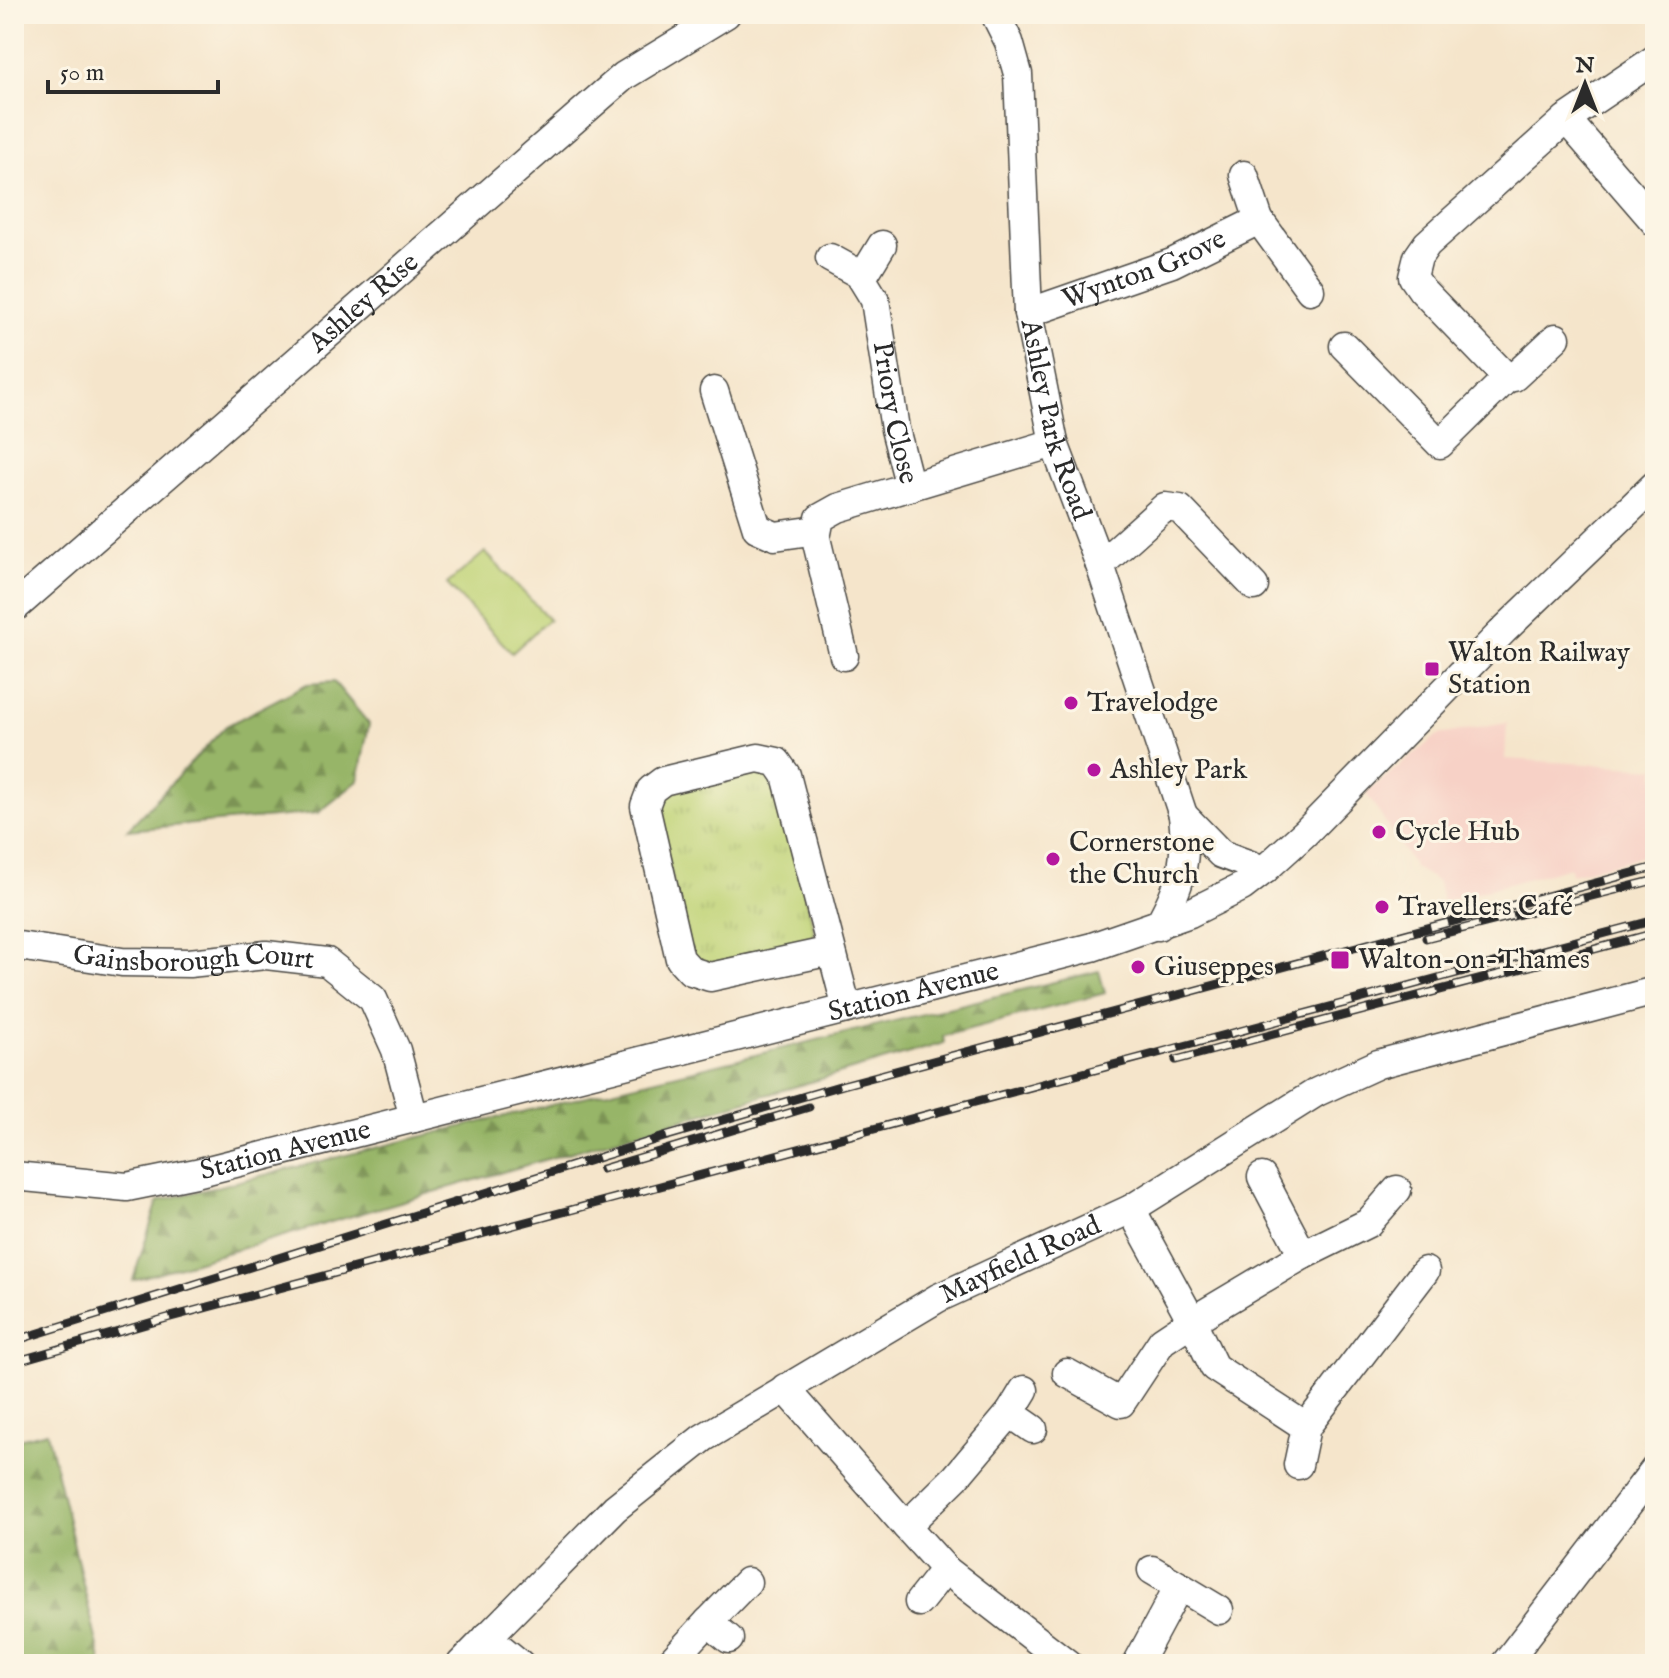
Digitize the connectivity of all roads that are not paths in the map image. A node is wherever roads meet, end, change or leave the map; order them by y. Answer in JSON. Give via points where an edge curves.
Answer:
{"nodes":[{"id":1,"x":726,"y":14,"type":"edge"},
{"id":2,"x":995,"y":14,"type":"edge"},
{"id":3,"x":1655,"y":59,"type":"edge"},
{"id":4,"x":1566,"y":119,"type":"junction"},
{"id":5,"x":1244,"y":175,"type":"dead end"},
{"id":6,"x":1259,"y":220,"type":"junction"},
{"id":7,"x":1655,"y":222,"type":"edge"},
{"id":8,"x":882,"y":245,"type":"dead end"},
{"id":9,"x":830,"y":258,"type":"dead end"},
{"id":10,"x":862,"y":278,"type":"junction"},
{"id":11,"x":1310,"y":290,"type":"dead end"},
{"id":12,"x":1028,"y":313,"type":"junction"},
{"id":13,"x":1556,"y":338,"type":"dead end"},
{"id":14,"x":1344,"y":346,"type":"dead end"},
{"id":15,"x":1507,"y":378,"type":"junction"},
{"id":16,"x":714,"y":391,"type":"dead end"},
{"id":17,"x":1054,"y":443,"type":"junction"},
{"id":18,"x":1655,"y":485,"type":"edge"},
{"id":19,"x":910,"y":487,"type":"junction"},
{"id":20,"x":817,"y":530,"type":"junction"},
{"id":21,"x":1100,"y":565,"type":"junction"},
{"id":22,"x":1254,"y":586,"type":"dead end"},
{"id":23,"x":14,"y":608,"type":"edge"},
{"id":24,"x":844,"y":656,"type":"dead end"},
{"id":25,"x":1183,"y":815,"type":"junction"},
{"id":26,"x":1264,"y":870,"type":"junction"},
{"id":27,"x":1158,"y":926,"type":"junction"},
{"id":28,"x":19,"y":946,"type":"dead end"},
{"id":29,"x":831,"y":951,"type":"junction"},
{"id":30,"x":1655,"y":991,"type":"edge"},
{"id":31,"x":847,"y":1009,"type":"junction"},
{"id":32,"x":414,"y":1118,"type":"junction"},
{"id":33,"x":14,"y":1176,"type":"edge"},
{"id":34,"x":1262,"y":1177,"type":"dead end"},
{"id":35,"x":1397,"y":1190,"type":"dead end"},
{"id":36,"x":1131,"y":1209,"type":"junction"},
{"id":37,"x":1303,"y":1255,"type":"junction"},
{"id":38,"x":1425,"y":1271,"type":"dead end"},
{"id":39,"x":1192,"y":1321,"type":"junction"},
{"id":40,"x":1067,"y":1373,"type":"dead end"},
{"id":41,"x":785,"y":1388,"type":"junction"},
{"id":42,"x":1306,"y":1427,"type":"junction"},
{"id":43,"x":1033,"y":1429,"type":"dead end"},
{"id":44,"x":1298,"y":1465,"type":"dead end"},
{"id":45,"x":1655,"y":1469,"type":"edge"},
{"id":46,"x":906,"y":1526,"type":"junction"},
{"id":47,"x":945,"y":1569,"type":"junction"},
{"id":48,"x":1152,"y":1570,"type":"dead end"},
{"id":49,"x":747,"y":1582,"type":"dead end"},
{"id":50,"x":1179,"y":1586,"type":"junction"},
{"id":51,"x":919,"y":1602,"type":"dead end"},
{"id":52,"x":1219,"y":1610,"type":"dead end"},
{"id":53,"x":487,"y":1637,"type":"junction"},
{"id":54,"x":461,"y":1664,"type":"edge"},
{"id":55,"x":520,"y":1664,"type":"edge"},
{"id":56,"x":669,"y":1664,"type":"edge"},
{"id":57,"x":1068,"y":1664,"type":"edge"},
{"id":58,"x":1137,"y":1664,"type":"edge"},
{"id":59,"x":1505,"y":1664,"type":"edge"}],
"edges":[{"from":1,"to":23,"type":"street","name":"Ashley Rise","via":[[624,76]]},
{"from":2,"to":12,"type":"street","name":"Ashley Park Road","via":[[1018,74]]},
{"from":3,"to":4,"type":"street"},
{"from":4,"to":7,"type":"street"},
{"from":4,"to":15,"type":"street","via":[[1427,244],[1413,277]]},
{"from":5,"to":6,"type":"street","name":"Wynton Grove"},
{"from":6,"to":11,"type":"street","name":"Wynton Grove"},
{"from":6,"to":12,"type":"street","name":"Wynton Grove","via":[[1172,263]]},
{"from":8,"to":10,"type":"street"},
{"from":9,"to":10,"type":"street"},
{"from":10,"to":19,"type":"street","name":"Priory Close","via":[[875,300],[895,429]]},
{"from":12,"to":17,"type":"street","name":"Ashley Park Road"},
{"from":13,"to":15,"type":"street"},
{"from":14,"to":15,"type":"street","via":[[1440,444]]},
{"from":16,"to":20,"type":"street","via":[[757,528],[775,536]]},
{"from":17,"to":19,"type":"street","name":"Priory Close"},
{"from":17,"to":21,"type":"street","name":"Ashley Park Road"},
{"from":18,"to":26,"type":"street","name":"Station Avenue"},
{"from":19,"to":20,"type":"street","via":[[838,508],[820,518]]},
{"from":20,"to":24,"type":"street"},
{"from":21,"to":22,"type":"street","via":[[1165,507],[1180,509]]},
{"from":21,"to":25,"type":"street","name":"Ashley Park Road"},
{"from":25,"to":26,"type":"street","name":"Ashley Park Road","via":[[1221,854]]},
{"from":25,"to":27,"type":"street","name":"Ashley Park Road","via":[[1186,846],[1179,889]]},
{"from":26,"to":27,"type":"street","name":"Station Avenue","via":[[1242,887]]},
{"from":27,"to":31,"type":"street","name":"Station Avenue"},
{"from":28,"to":32,"type":"street","name":"Gainsborough Court","via":[[122,962],[189,963],[266,955],[327,962],[373,999],[396,1050]]},
{"from":29,"to":29,"type":"street","via":[[710,977],[691,971],[680,959],[645,806],[651,790],[663,781],[758,758],[777,762],[786,775]]},
{"from":29,"to":31,"type":"street"},
{"from":30,"to":36,"type":"street","name":"Mayfield Road","via":[[1378,1064],[1317,1092]]},
{"from":31,"to":32,"type":"street","name":"Station Avenue"},
{"from":32,"to":33,"type":"street","name":"Station Avenue","via":[[127,1187]]},
{"from":34,"to":37,"type":"street"},
{"from":35,"to":37,"type":"street","via":[[1368,1223]]},
{"from":36,"to":39,"type":"street"},
{"from":36,"to":41,"type":"street","name":"Mayfield Road","via":[[938,1298]]},
{"from":37,"to":39,"type":"street"},
{"from":38,"to":42,"type":"street"},
{"from":39,"to":40,"type":"street","via":[[1162,1341],[1121,1403]]},
{"from":39,"to":42,"type":"street","via":[[1214,1367]]},
{"from":41,"to":46,"type":"street"},
{"from":41,"to":53,"type":"street","name":"Mayfield Road","via":[[703,1438],[615,1508]]},
{"from":42,"to":44,"type":"street"},
{"from":43,"to":46,"type":"street","via":[[1017,1401],[956,1477]]},
{"from":45,"to":59,"type":"street"},
{"from":46,"to":47,"type":"street"},
{"from":47,"to":51,"type":"street"},
{"from":47,"to":57,"type":"street"},
{"from":48,"to":50,"type":"street"},
{"from":49,"to":56,"type":"street","via":[[719,1630]]},
{"from":50,"to":52,"type":"street"},
{"from":50,"to":58,"type":"street"},
{"from":53,"to":54,"type":"street","name":"Mayfield Road"},
{"from":53,"to":55,"type":"street"}]}
